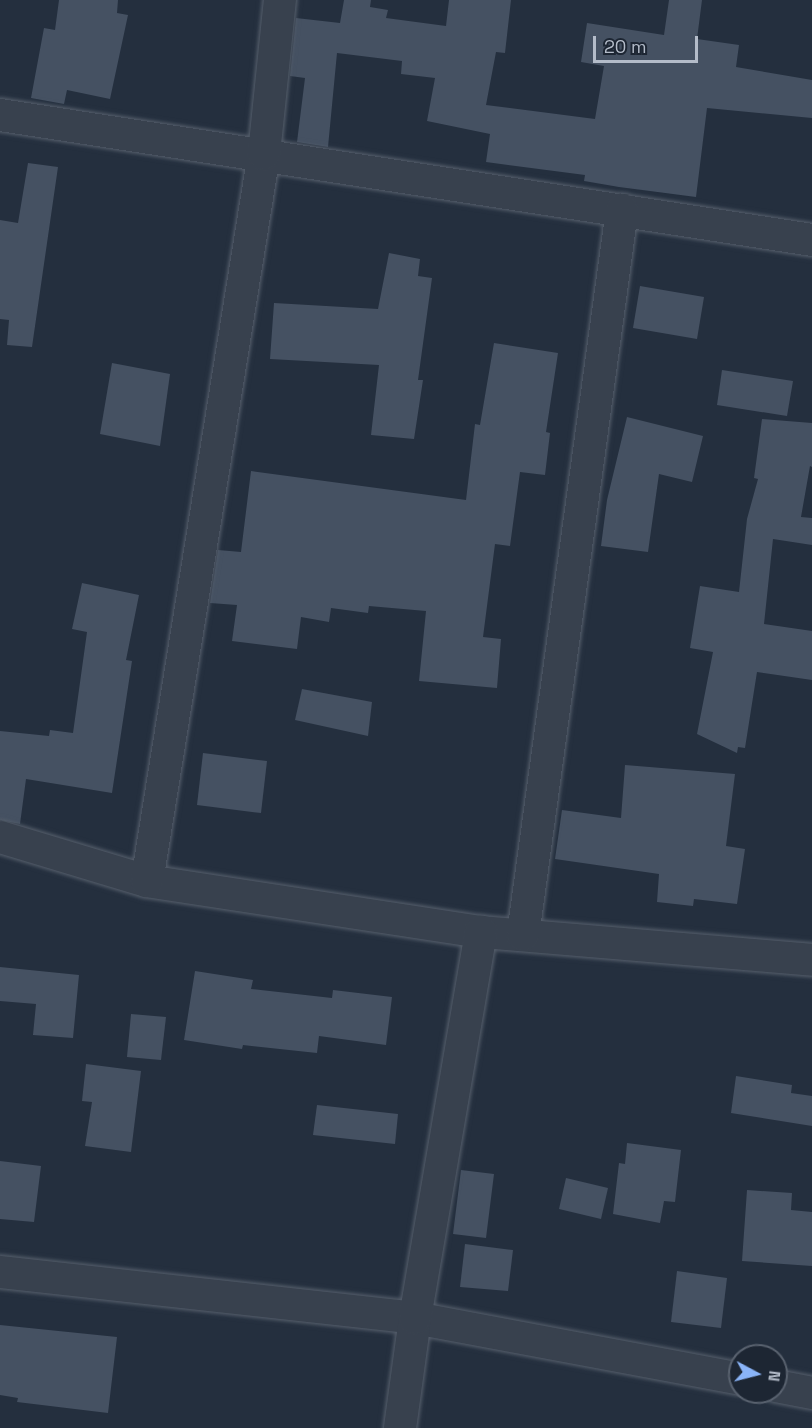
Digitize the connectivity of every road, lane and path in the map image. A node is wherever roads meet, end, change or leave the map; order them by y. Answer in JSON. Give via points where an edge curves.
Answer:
{"nodes":[{"id":1,"x":280,"y":0,"type":"edge"},
{"id":2,"x":0,"y":115,"type":"edge"},
{"id":3,"x":264,"y":154,"type":"junction"},
{"id":4,"x":622,"y":210,"type":"junction"},
{"id":5,"x":812,"y":240,"type":"edge"},
{"id":6,"x":0,"y":837,"type":"edge"},
{"id":7,"x":147,"y":881,"type":"junction"},
{"id":8,"x":481,"y":932,"type":"junction"},
{"id":9,"x":523,"y":935,"type":"junction"},
{"id":10,"x":812,"y":960,"type":"edge"},
{"id":11,"x":0,"y":1272,"type":"edge"},
{"id":12,"x":415,"y":1318,"type":"junction"},
{"id":13,"x":728,"y":1377,"type":"edge"},
{"id":14,"x":788,"y":1388,"type":"edge"},
{"id":15,"x":812,"y":1393,"type":"edge"},
{"id":16,"x":400,"y":1428,"type":"edge"}],
"edges":[{"from":1,"to":3,"type":"street"},
{"from":2,"to":3,"type":"street"},
{"from":3,"to":4,"type":"street"},
{"from":3,"to":7,"type":"street"},
{"from":4,"to":5,"type":"street"},
{"from":4,"to":9,"type":"street"},
{"from":6,"to":7,"type":"street"},
{"from":7,"to":8,"type":"street"},
{"from":8,"to":9,"type":"street"},
{"from":8,"to":12,"type":"street"},
{"from":9,"to":10,"type":"street"},
{"from":11,"to":12,"type":"street"},
{"from":12,"to":13,"type":"street"},
{"from":12,"to":16,"type":"street"},
{"from":14,"to":15,"type":"street"}]}
